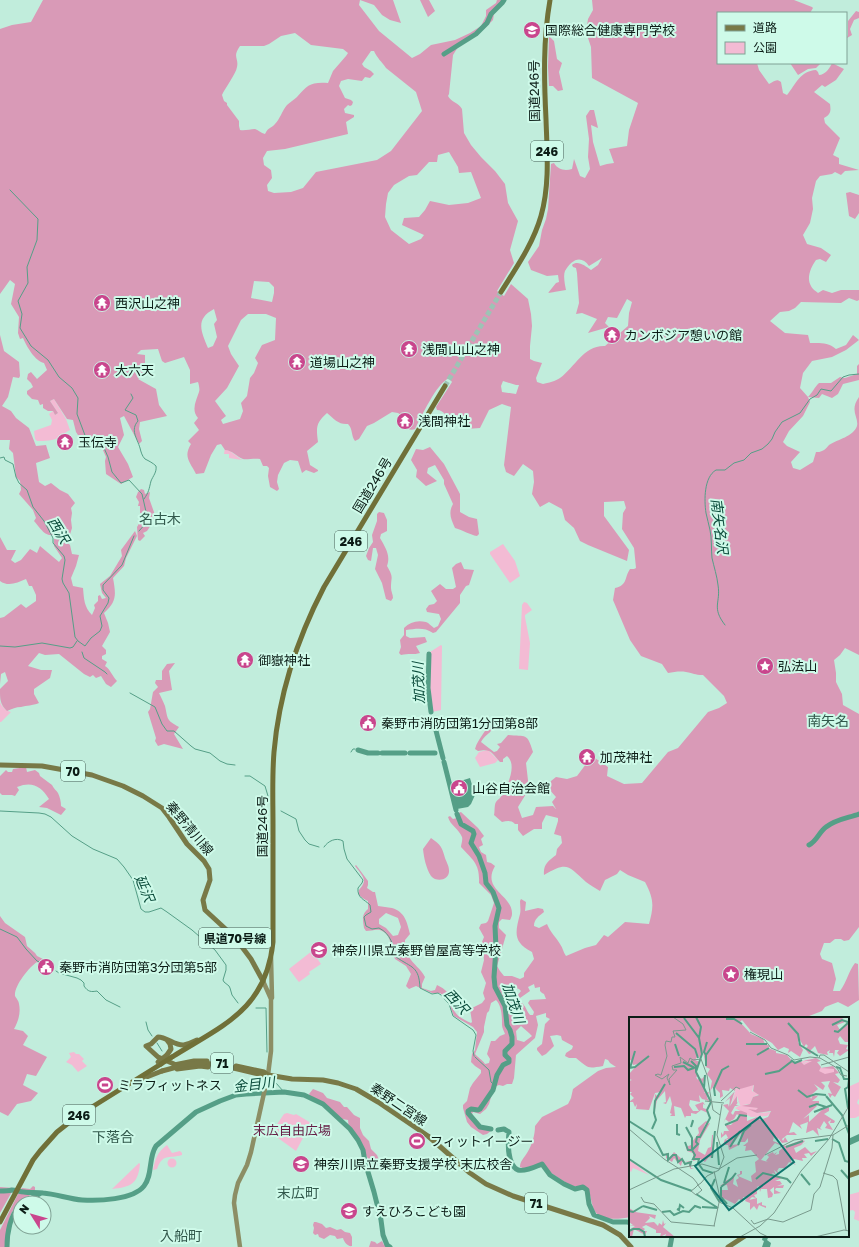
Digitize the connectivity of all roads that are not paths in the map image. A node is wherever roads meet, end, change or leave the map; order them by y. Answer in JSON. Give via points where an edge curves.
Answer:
{"nodes":[{"id":1,"x":550,"y":0,"type":"edge"},
{"id":2,"x":502,"y":292,"type":"tunnel mouth"},
{"id":3,"x":445,"y":386,"type":"tunnel mouth"},
{"id":4,"x":0,"y":765,"type":"edge"},
{"id":5,"x":203,"y":900,"type":"joint"},
{"id":6,"x":271,"y":957,"type":"junction"},
{"id":7,"x":263,"y":982,"type":"junction"},
{"id":8,"x":271,"y":999,"type":"junction"},
{"id":9,"x":162,"y":1038,"type":"junction"},
{"id":10,"x":200,"y":1039,"type":"junction"},
{"id":11,"x":169,"y":1056,"type":"junction"},
{"id":12,"x":159,"y":1061,"type":"junction"},
{"id":13,"x":176,"y":1067,"type":"junction"},
{"id":14,"x":243,"y":1071,"type":"junction"},
{"id":15,"x":268,"y":1075,"type":"junction"},
{"id":16,"x":118,"y":1091,"type":"junction"},
{"id":17,"x":859,"y":1172,"type":"edge"},
{"id":18,"x":849,"y":1176,"type":"edge"},
{"id":19,"x":0,"y":1222,"type":"edge"},
{"id":20,"x":743,"y":1237,"type":"edge"},
{"id":21,"x":240,"y":1247,"type":"edge"},
{"id":22,"x":631,"y":1247,"type":"edge"},
{"id":23,"x":728,"y":1247,"type":"edge"}],
"edges":[{"from":1,"to":2,"type":"highway","name":"国道246号","number":"246","via":[[545,54],[545,198],[532,240]]},
{"from":3,"to":6,"type":"highway","name":"国道246号","number":"246","via":[[324,587],[293,660],[282,701],[274,752]]},
{"from":4,"to":5,"type":"main road","name":"秦野清川線","number":"70","via":[[42,766],[92,775],[123,786],[162,808],[187,844],[210,869],[210,880]]},
{"from":5,"to":7,"type":"main road","name":"秦野清川線","number":"県道70号線","via":[[205,910],[239,943]]},
{"from":6,"to":7,"type":"highway","name":"国道246号","number":"246"},
{"from":6,"to":8,"type":"main road"},
{"from":7,"to":8,"type":"main road"},
{"from":7,"to":10,"type":"highway","name":"国道246号","number":"246","via":[[245,1008]]},
{"from":8,"to":15,"type":"main road","via":[[271,1052]]},
{"from":9,"to":10,"type":"main road","number":"71","via":[[182,1045]]},
{"from":9,"to":11,"type":"main road","via":[[170,1043]]},
{"from":9,"to":12,"type":"main road","via":[[153,1045]]},
{"from":10,"to":11,"type":"highway","name":"国道246号","number":"246"},
{"from":11,"to":12,"type":"highway","name":"国道246号","number":"246","bridge":true},
{"from":12,"to":13,"type":"main road"},
{"from":12,"to":16,"type":"highway","name":"国道246号","number":"246"},
{"from":13,"to":14,"type":"main road","number":"71","via":[[200,1066]]},
{"from":13,"to":15,"type":"main road","number":"71","via":[[189,1062],[210,1061]]},
{"from":14,"to":15,"type":"main road","number":"71"},
{"from":14,"to":16,"type":"main road","number":"71","bridge":true,"via":[[204,1063],[188,1064],[148,1076]]},
{"from":15,"to":21,"type":"main road","via":[[249,1160],[235,1195]]},
{"from":15,"to":22,"type":"main road","name":"秦野二宮線","number":"71","via":[[328,1081],[346,1085],[365,1094],[428,1136],[486,1184],[513,1196],[603,1225],[620,1235]]},
{"from":16,"to":19,"type":"highway","name":"国道246号","number":"246","via":[[76,1117],[40,1150]]},
{"from":17,"to":18,"type":"main road"},
{"from":20,"to":23,"type":"main road"}]}
